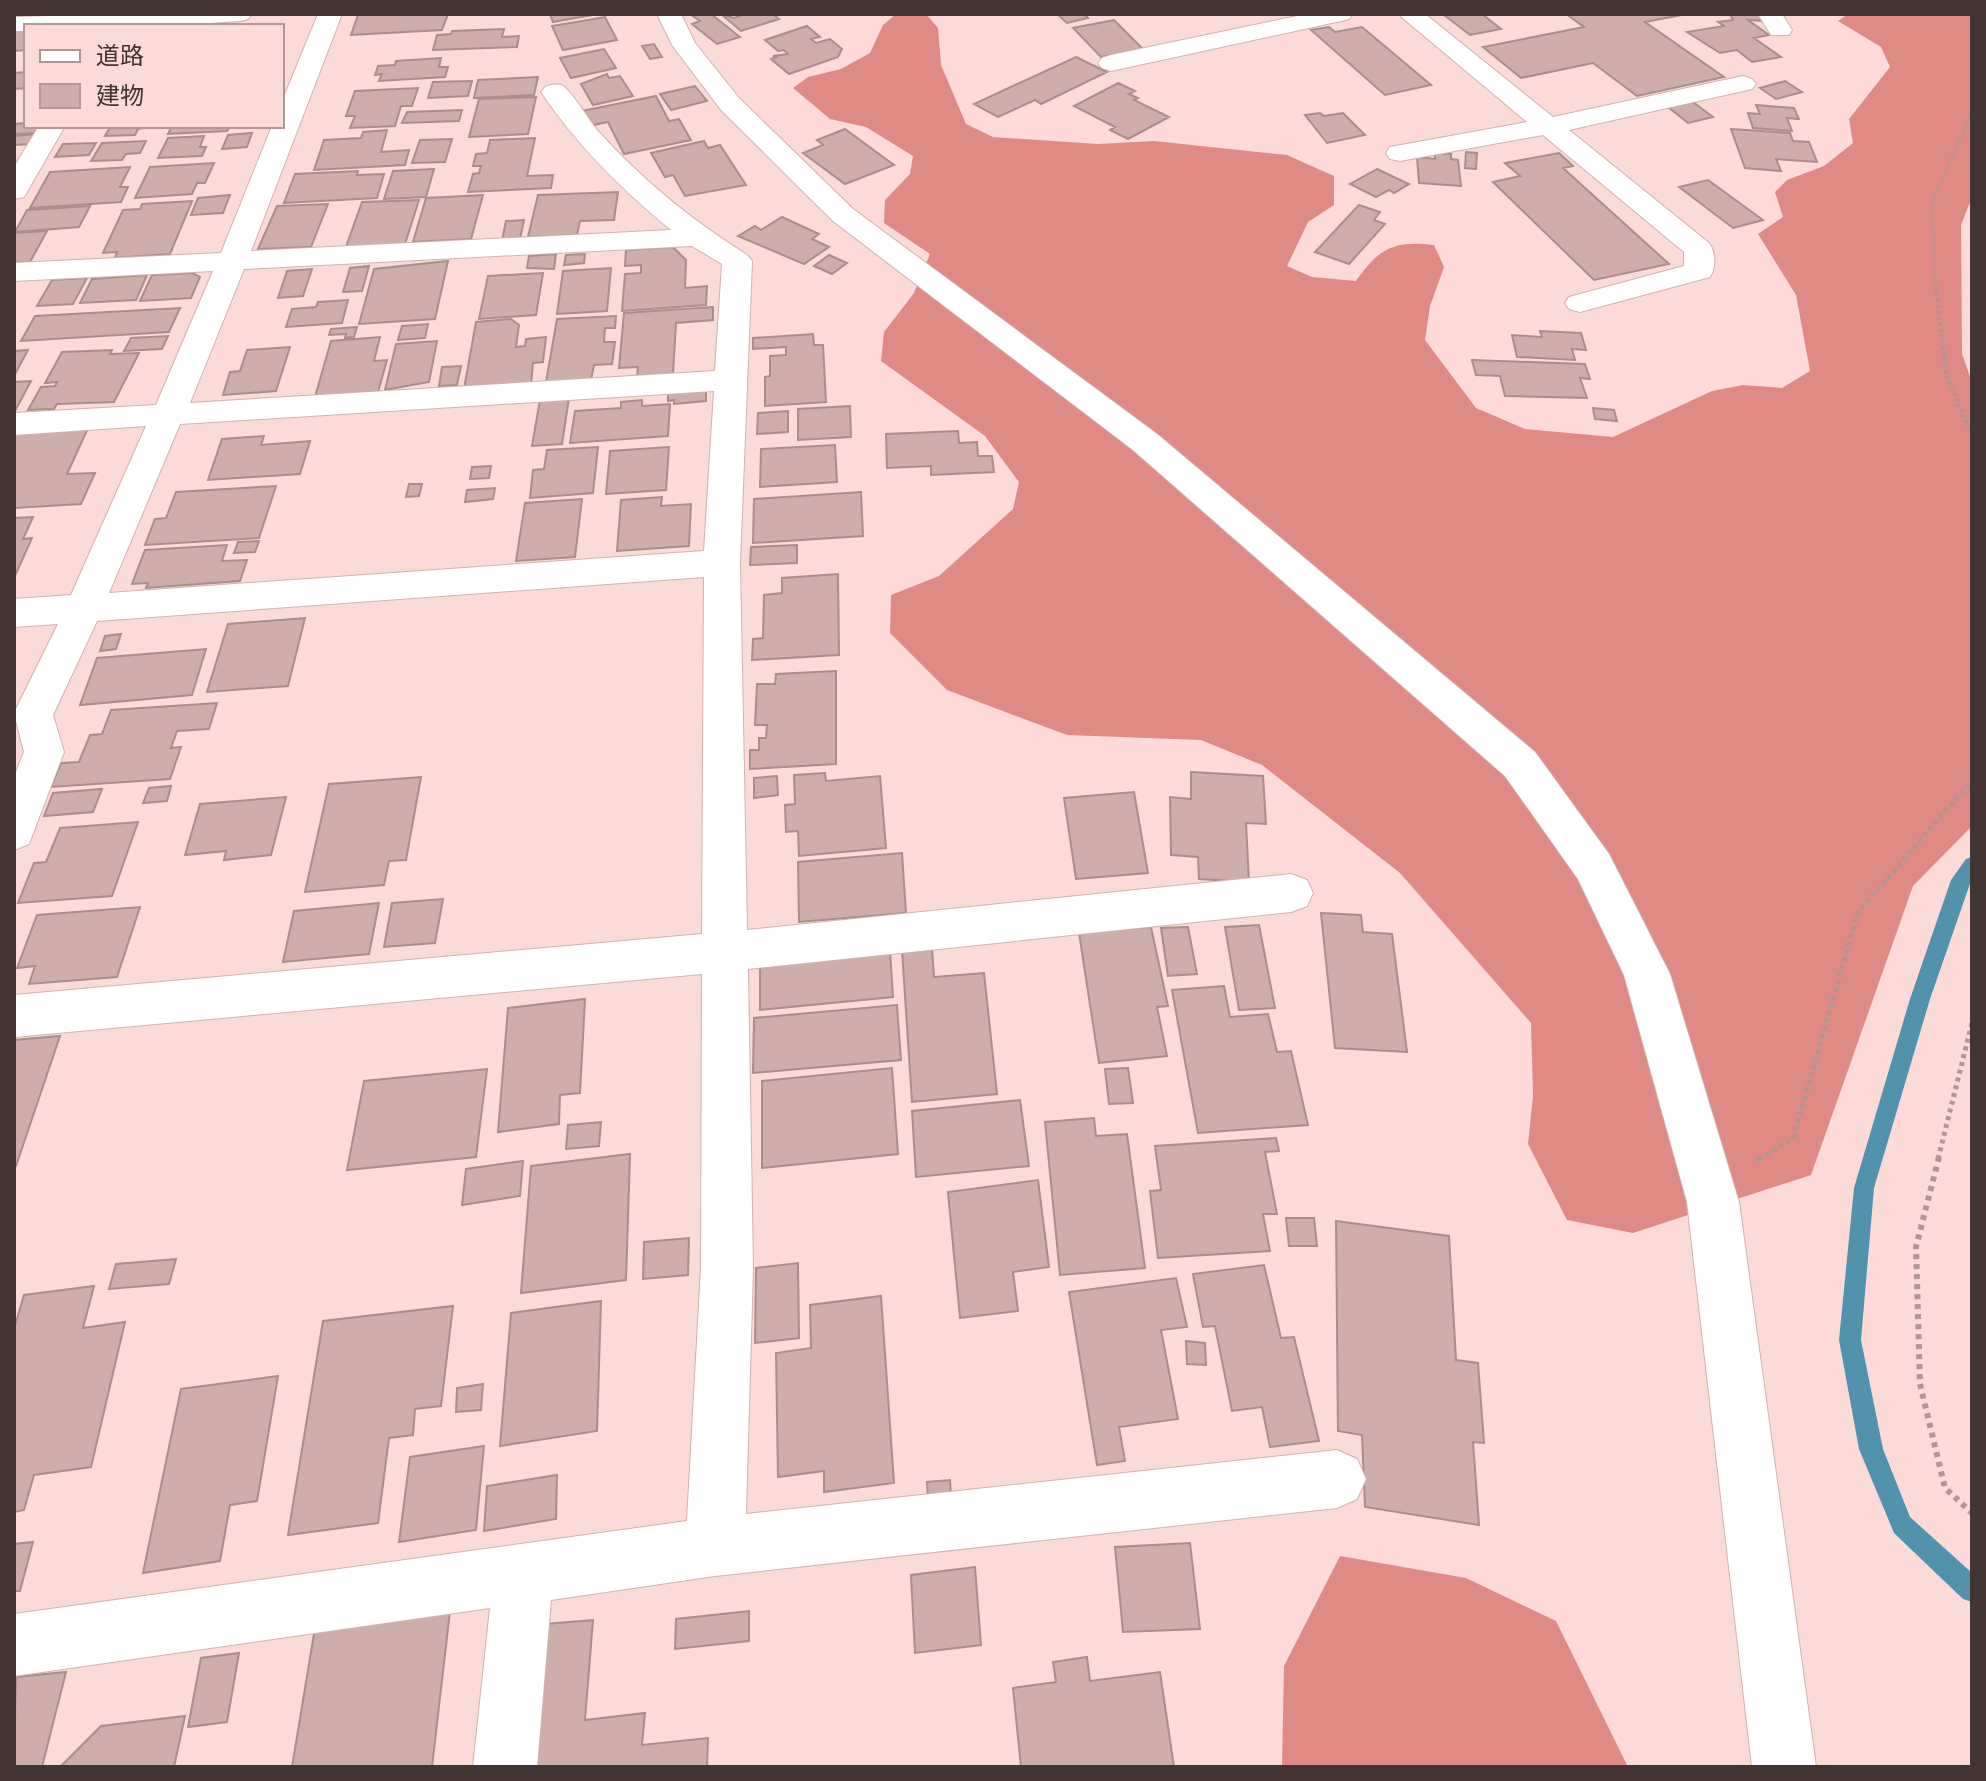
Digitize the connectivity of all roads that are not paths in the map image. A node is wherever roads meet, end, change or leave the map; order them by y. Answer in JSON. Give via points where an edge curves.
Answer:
{"nodes":[{"id":1,"x":240,"y":14,"type":"edge"},
{"id":2,"x":330,"y":14,"type":"edge"},
{"id":3,"x":669,"y":14,"type":"edge"},
{"id":4,"x":1341,"y":14,"type":"edge"},
{"id":5,"x":1410,"y":14,"type":"edge"},
{"id":6,"x":14,"y":24,"type":"edge"},
{"id":7,"x":110,"y":24,"type":"edge"},
{"id":8,"x":1111,"y":63,"type":"dead end"},
{"id":9,"x":1743,"y":84,"type":"dead end"},
{"id":10,"x":554,"y":92,"type":"dead end"},
{"id":11,"x":1550,"y":126,"type":"junction"},
{"id":12,"x":51,"y":128,"type":"edge"},
{"id":13,"x":1400,"y":153,"type":"dead end"},
{"id":14,"x":14,"y":191,"type":"edge"},
{"id":15,"x":698,"y":237,"type":"junction"},
{"id":16,"x":233,"y":260,"type":"junction"},
{"id":17,"x":14,"y":272,"type":"edge"},
{"id":18,"x":1580,"y":303,"type":"dead end"},
{"id":19,"x":731,"y":380,"type":"junction"},
{"id":20,"x":168,"y":415,"type":"junction"},
{"id":21,"x":14,"y":424,"type":"edge"},
{"id":22,"x":722,"y":563,"type":"junction"},
{"id":23,"x":85,"y":606,"type":"junction"},
{"id":24,"x":14,"y":613,"type":"edge"},
{"id":25,"x":24,"y":731,"type":"edge"},
{"id":26,"x":14,"y":832,"type":"edge"},
{"id":27,"x":1291,"y":893,"type":"dead end"},
{"id":28,"x":724,"y":952,"type":"junction"},
{"id":29,"x":14,"y":1016,"type":"edge"},
{"id":30,"x":1337,"y":1479,"type":"dead end"},
{"id":31,"x":715,"y":1547,"type":"junction"},
{"id":32,"x":524,"y":1573,"type":"junction"},
{"id":33,"x":14,"y":1645,"type":"edge"},
{"id":34,"x":505,"y":1767,"type":"edge"},
{"id":35,"x":1784,"y":1767,"type":"edge"}],
"edges":[{"from":1,"to":7,"type":"street"},
{"from":2,"to":16,"type":"street"},
{"from":3,"to":35,"type":"street","via":[[684,45],[730,104],[843,215],[1145,442],[1520,764],[1594,867],[1647,974],[1713,1202]]},
{"from":4,"to":8,"type":"street"},
{"from":5,"to":11,"type":"street"},
{"from":6,"to":7,"type":"street"},
{"from":9,"to":11,"type":"street"},
{"from":10,"to":15,"type":"street","via":[[581,131]]},
{"from":11,"to":13,"type":"street"},
{"from":11,"to":18,"type":"street","via":[[1699,249],[1699,271]]},
{"from":12,"to":14,"type":"street"},
{"from":15,"to":16,"type":"street"},
{"from":15,"to":19,"type":"street","via":[[737,261]]},
{"from":16,"to":17,"type":"street"},
{"from":16,"to":20,"type":"street"},
{"from":19,"to":20,"type":"street"},
{"from":19,"to":22,"type":"street"},
{"from":20,"to":21,"type":"street"},
{"from":20,"to":23,"type":"street"},
{"from":22,"to":23,"type":"street"},
{"from":22,"to":28,"type":"street"},
{"from":23,"to":24,"type":"street"},
{"from":23,"to":25,"type":"street"},
{"from":25,"to":26,"type":"street","via":[[44,752]]},
{"from":27,"to":28,"type":"street"},
{"from":28,"to":29,"type":"street"},
{"from":28,"to":31,"type":"street","via":[[727,1267]]},
{"from":30,"to":31,"type":"street"},
{"from":31,"to":32,"type":"street"},
{"from":32,"to":33,"type":"street"},
{"from":32,"to":34,"type":"street"}]}
